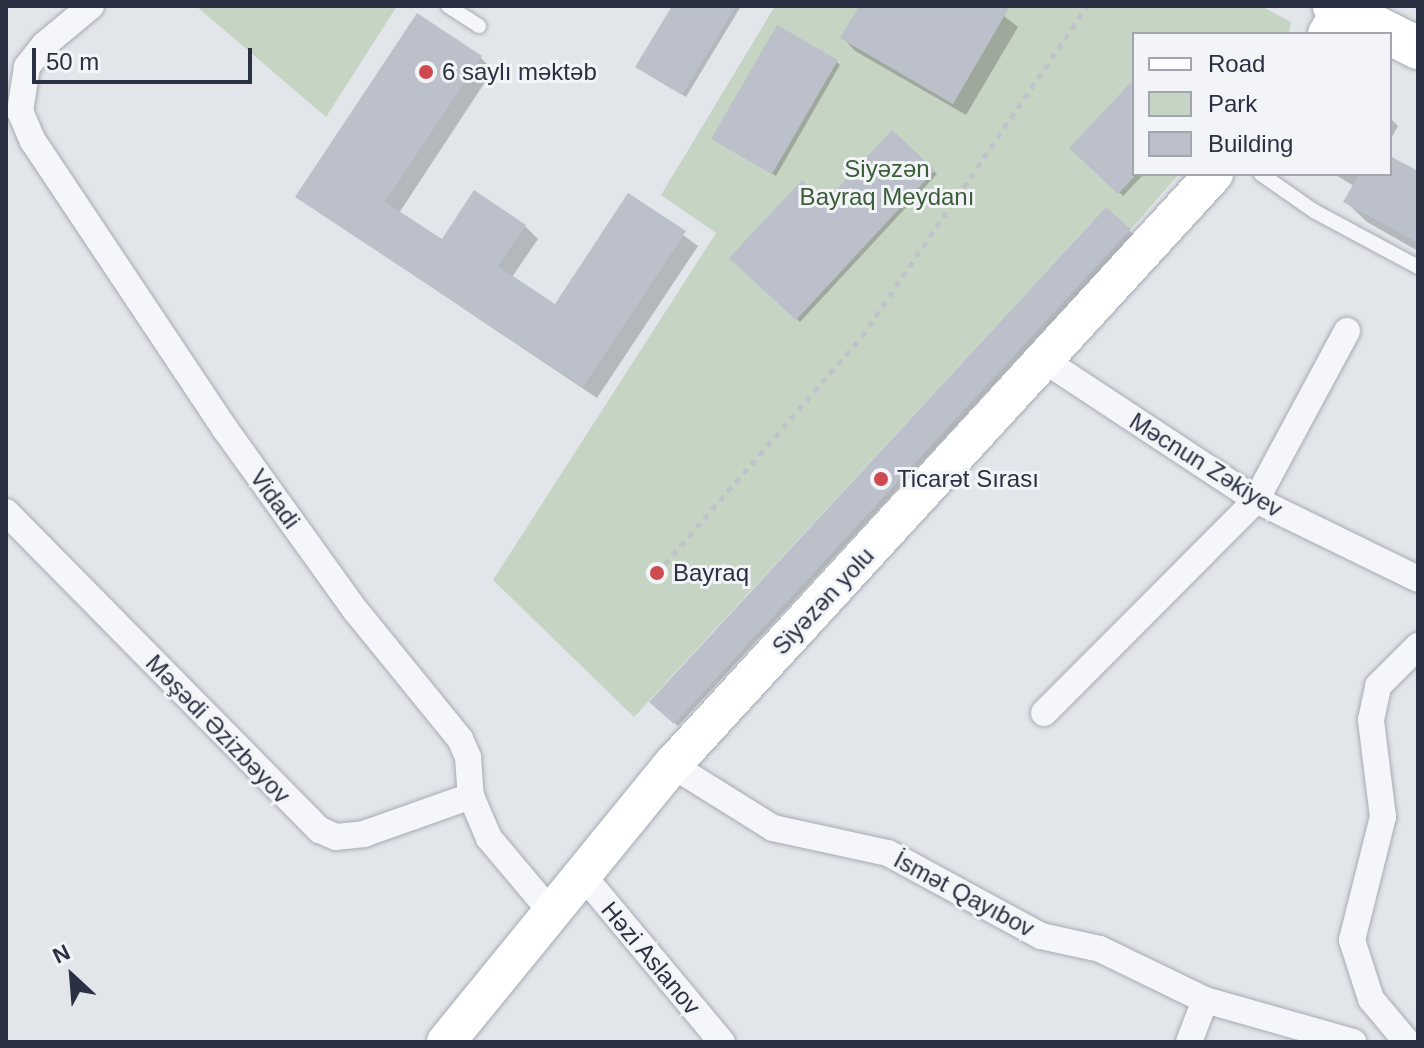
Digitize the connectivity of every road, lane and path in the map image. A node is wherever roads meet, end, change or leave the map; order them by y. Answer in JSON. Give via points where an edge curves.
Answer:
{"nodes":[{"id":1,"x":91,"y":6,"type":"edge"},
{"id":2,"x":448,"y":6,"type":"edge"},
{"id":3,"x":1087,"y":6,"type":"edge"},
{"id":4,"x":1334,"y":17,"type":"edge"},
{"id":5,"x":479,"y":26,"type":"dead end"},
{"id":6,"x":1375,"y":32,"type":"edge"},
{"id":7,"x":1392,"y":38,"type":"edge"},
{"id":8,"x":1418,"y":48,"type":"edge"},
{"id":9,"x":13,"y":84,"type":"edge"},
{"id":10,"x":1212,"y":176,"type":"edge"},
{"id":11,"x":1264,"y":176,"type":"edge"},
{"id":12,"x":1418,"y":267,"type":"edge"},
{"id":13,"x":1347,"y":331,"type":"dead end"},
{"id":14,"x":1044,"y":360,"type":"junction"},
{"id":15,"x":1256,"y":500,"type":"junction"},
{"id":16,"x":6,"y":512,"type":"edge"},
{"id":17,"x":657,"y":573,"type":"dead end"},
{"id":18,"x":1418,"y":579,"type":"edge"},
{"id":19,"x":1418,"y":646,"type":"edge"},
{"id":20,"x":1044,"y":713,"type":"dead end"},
{"id":21,"x":672,"y":765,"type":"junction"},
{"id":22,"x":471,"y":796,"type":"junction"},
{"id":23,"x":581,"y":873,"type":"junction"},
{"id":24,"x":551,"y":912,"type":"junction"},
{"id":25,"x":1205,"y":1000,"type":"junction"},
{"id":26,"x":446,"y":1042,"type":"edge"},
{"id":27,"x":722,"y":1042,"type":"edge"},
{"id":28,"x":1189,"y":1042,"type":"edge"},
{"id":29,"x":1353,"y":1042,"type":"edge"},
{"id":30,"x":1407,"y":1042,"type":"edge"}],
"edges":[{"from":1,"to":9,"type":"street","via":[[44,45]]},
{"from":2,"to":5,"type":"lane"},
{"from":3,"to":17,"type":"path","via":[[862,336]]},
{"from":4,"to":6,"type":"main road"},
{"from":7,"to":8,"type":"main road"},
{"from":9,"to":22,"type":"street","name":"Vidadi","via":[[33,141],[217,416],[356,611],[460,739],[468,757]]},
{"from":10,"to":14,"type":"street","name":"Siyəzən yolu"},
{"from":11,"to":12,"type":"lane","via":[[1314,211]]},
{"from":13,"to":15,"type":"street"},
{"from":14,"to":15,"type":"street","name":"Məcnun Zəkiyev"},
{"from":14,"to":21,"type":"street","name":"Siyəzən yolu"},
{"from":15,"to":18,"type":"street","name":"Məcnun Zəkiyev"},
{"from":15,"to":20,"type":"street"},
{"from":16,"to":22,"type":"street","name":"Məşədi Əzizbəyov","via":[[320,830],[336,837],[364,834]]},
{"from":19,"to":30,"type":"street","via":[[1378,686],[1371,720],[1383,817],[1352,940],[1371,999]]},
{"from":21,"to":23,"type":"street","name":"Siyəzən yolu"},
{"from":21,"to":25,"type":"street","name":"İsmət Qayıbov","via":[[773,828],[888,853],[1041,936],[1100,949]]},
{"from":22,"to":24,"type":"street","name":"Vidadi","via":[[489,838]]},
{"from":23,"to":24,"type":"street","name":"Siyəzən yolu"},
{"from":23,"to":27,"type":"street","name":"Həzi Aslanov"},
{"from":24,"to":26,"type":"street","name":"Siyəzən yolu"},
{"from":25,"to":28,"type":"street"},
{"from":25,"to":29,"type":"street","name":"İsmət Qayıbov"}]}
